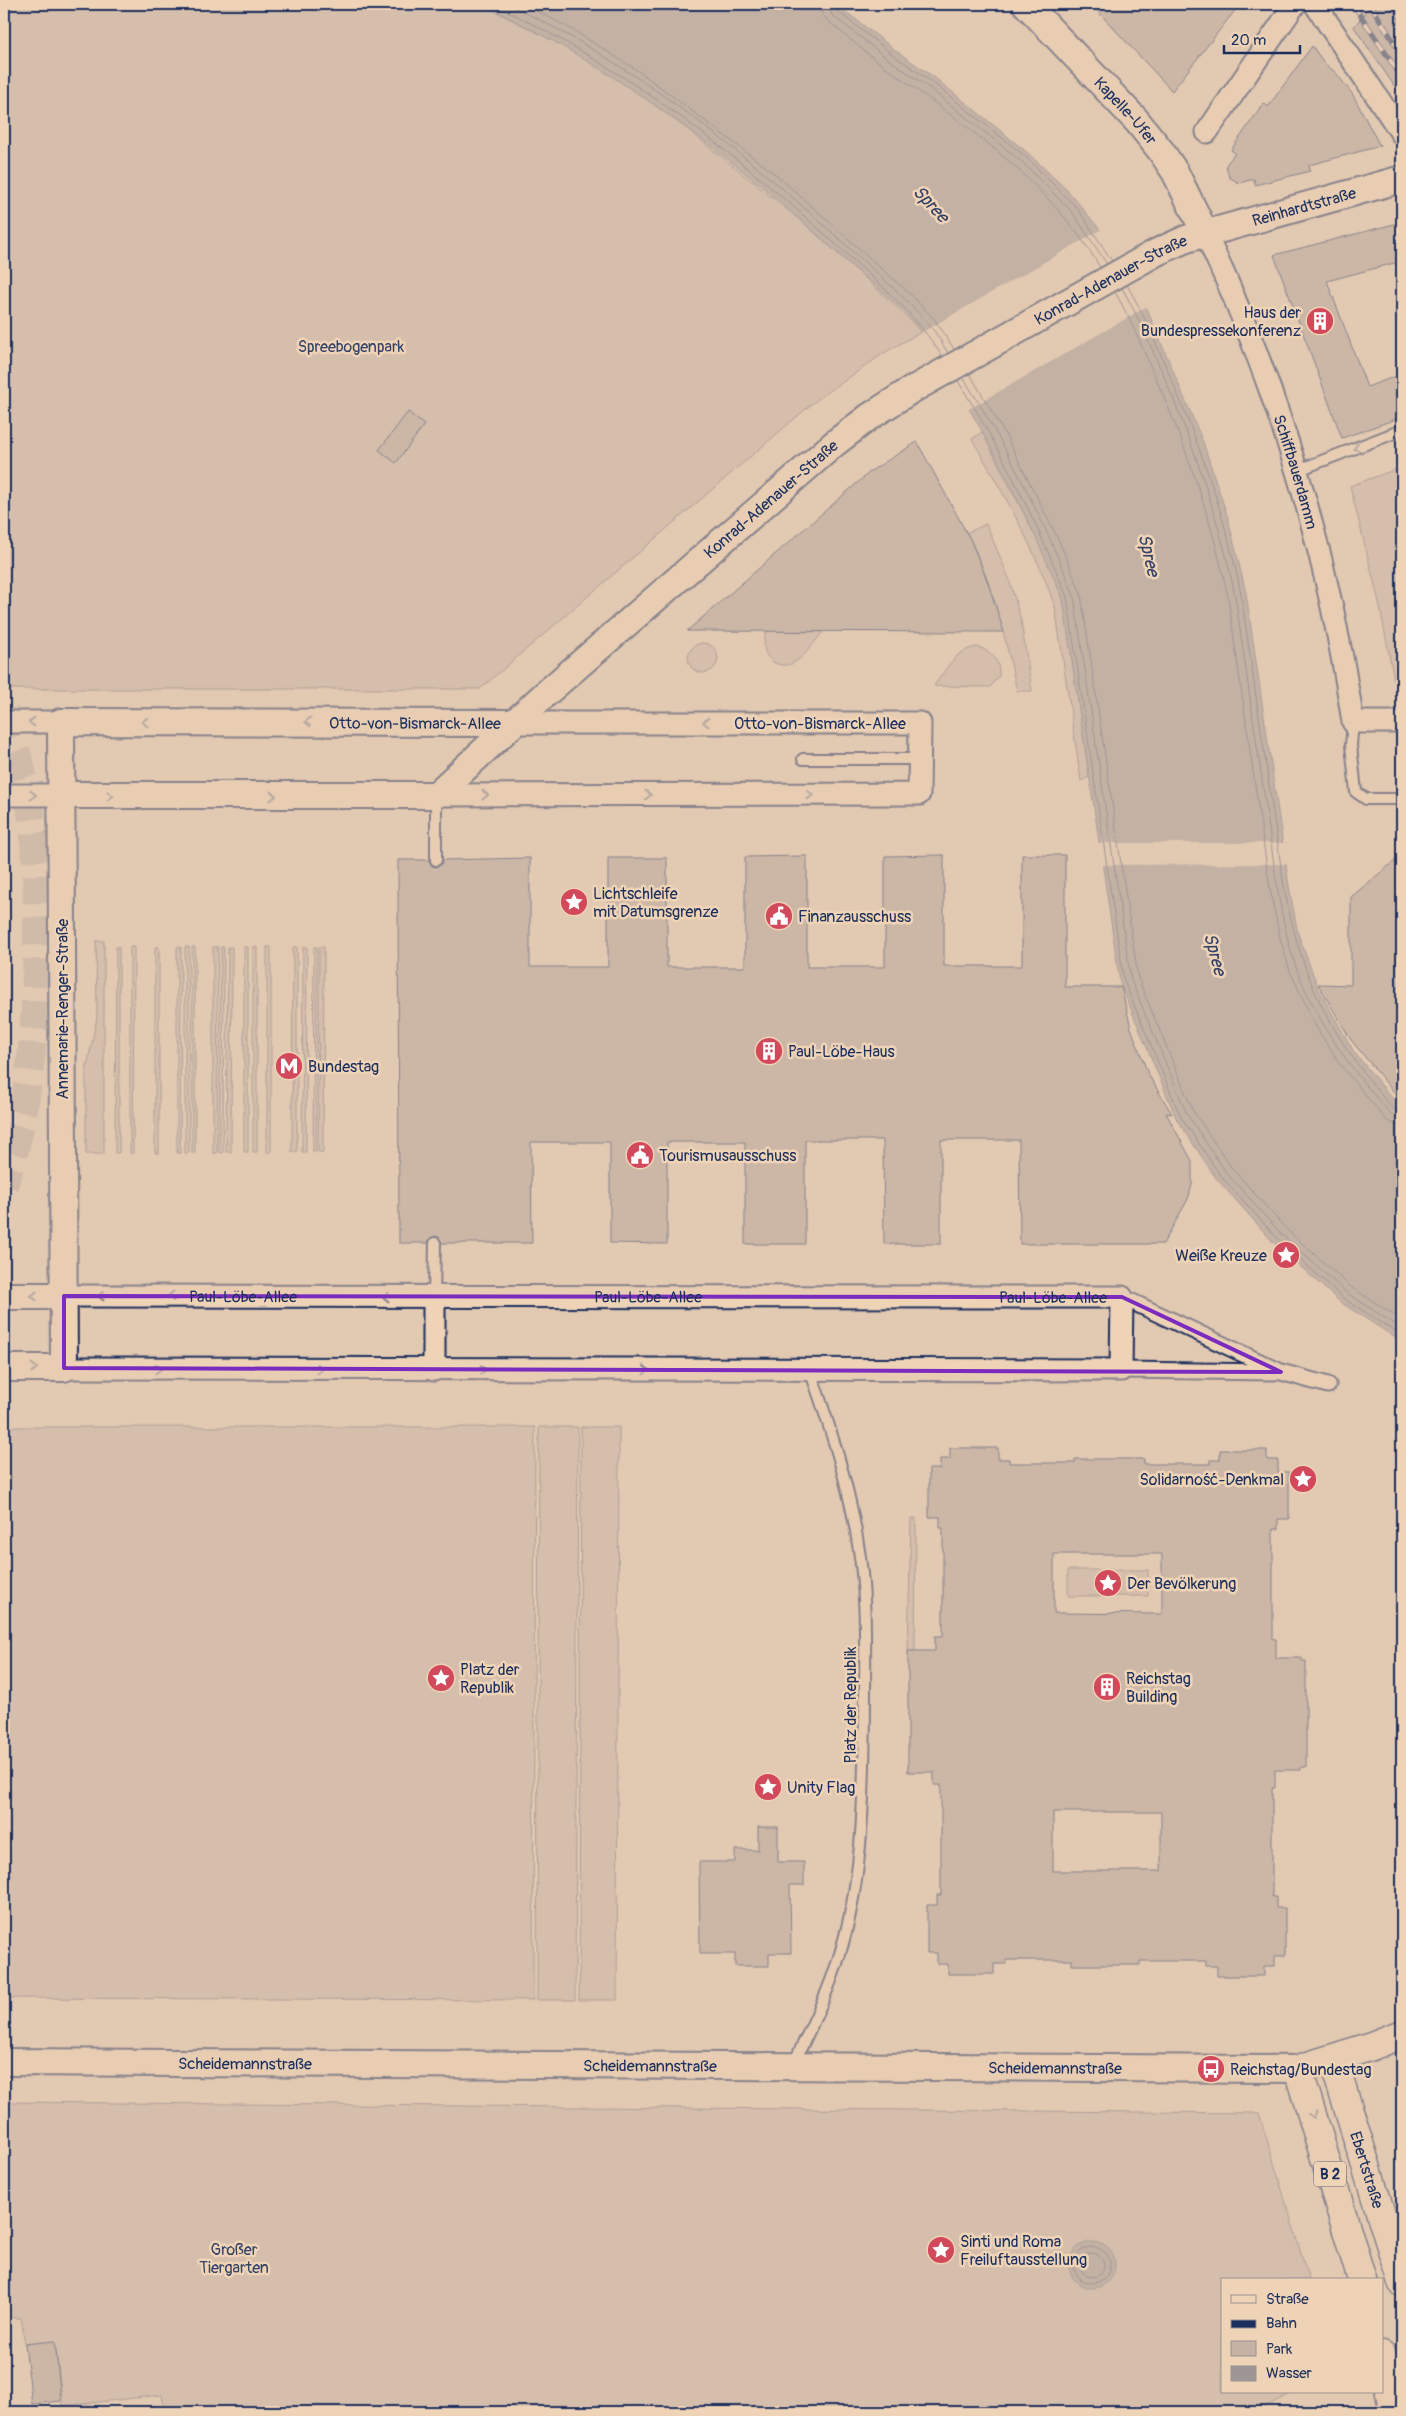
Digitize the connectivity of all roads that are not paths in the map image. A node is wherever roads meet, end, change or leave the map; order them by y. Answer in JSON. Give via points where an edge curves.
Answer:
{"nodes":[{"id":1,"x":1026,"y":4,"type":"edge"},
{"id":2,"x":1295,"y":4,"type":"edge"},
{"id":3,"x":1315,"y":4,"type":"edge"},
{"id":4,"x":1207,"y":132,"type":"dead end"},
{"id":5,"x":1402,"y":134,"type":"edge"},
{"id":6,"x":1402,"y":179,"type":"edge"},
{"id":7,"x":1205,"y":233,"type":"junction"},
{"id":8,"x":1402,"y":430,"type":"edge"},
{"id":9,"x":1296,"y":471,"type":"junction"},
{"id":10,"x":4,"y":722,"type":"edge"},
{"id":11,"x":61,"y":722,"type":"junction"},
{"id":12,"x":1354,"y":722,"type":"junction"},
{"id":13,"x":1402,"y":722,"type":"edge"},
{"id":14,"x":514,"y":723,"type":"junction"},
{"id":15,"x":803,"y":759,"type":"dead end"},
{"id":16,"x":920,"y":759,"type":"junction"},
{"id":17,"x":4,"y":795,"type":"edge"},
{"id":18,"x":62,"y":795,"type":"junction"},
{"id":19,"x":436,"y":795,"type":"junction"},
{"id":20,"x":1402,"y":799,"type":"edge"},
{"id":21,"x":436,"y":860,"type":"dead end"},
{"id":22,"x":435,"y":1244,"type":"dead end"},
{"id":23,"x":4,"y":1296,"type":"edge"},
{"id":24,"x":64,"y":1296,"type":"junction"},
{"id":25,"x":434,"y":1297,"type":"junction"},
{"id":26,"x":1122,"y":1297,"type":"junction"},
{"id":27,"x":4,"y":1368,"type":"edge"},
{"id":28,"x":64,"y":1368,"type":"junction"},
{"id":29,"x":434,"y":1370,"type":"junction"},
{"id":30,"x":810,"y":1370,"type":"junction"},
{"id":31,"x":1121,"y":1370,"type":"junction"},
{"id":32,"x":1282,"y":1372,"type":"junction"},
{"id":33,"x":1328,"y":1385,"type":"dead end"},
{"id":34,"x":1402,"y":2034,"type":"edge"},
{"id":35,"x":1333,"y":2059,"type":"junction"},
{"id":36,"x":4,"y":2062,"type":"edge"},
{"id":37,"x":793,"y":2066,"type":"junction"},
{"id":38,"x":1298,"y":2069,"type":"junction"},
{"id":39,"x":1361,"y":2278,"type":"edge"},
{"id":40,"x":1402,"y":2282,"type":"edge"},
{"id":41,"x":1384,"y":2364,"type":"edge"},
{"id":42,"x":1394,"y":2412,"type":"edge"}],
"edges":[{"from":1,"to":7,"type":"street","name":"Kapelle-Ufer","via":[[1137,121],[1161,151],[1176,172]]},
{"from":2,"to":4,"type":"street"},
{"from":3,"to":5,"type":"street"},
{"from":6,"to":7,"type":"street","name":"Reinhardtstraße"},
{"from":7,"to":9,"type":"street","name":"Schiffbauerdamm","via":[[1262,368]]},
{"from":7,"to":14,"type":"street","name":"Konrad-Adenauer-Straße","via":[[1157,252],[869,417],[835,443]]},
{"from":8,"to":9,"type":"lane","one_way":true},
{"from":9,"to":12,"type":"street","name":"Schiffbauerdamm","via":[[1341,646]]},
{"from":11,"to":10,"type":"street","name":"Otto-von-Bismarck-Allee","one_way":true},
{"from":14,"to":11,"type":"street","name":"Otto-von-Bismarck-Allee","one_way":true},
{"from":11,"to":18,"type":"street","name":"Annemarie-Renger-Straße"},
{"from":12,"to":13,"type":"street"},
{"from":12,"to":20,"type":"lane","via":[[1351,745],[1356,792],[1366,799]]},
{"from":16,"to":14,"type":"street","name":"Otto-von-Bismarck-Allee","one_way":true,"via":[[920,723]]},
{"from":14,"to":19,"type":"street","name":"Konrad-Adenauer-Straße"},
{"from":15,"to":16,"type":"lane"},
{"from":19,"to":16,"type":"street","name":"Otto-von-Bismarck-Allee","one_way":true,"via":[[919,794]]},
{"from":17,"to":18,"type":"street","name":"Otto-von-Bismarck-Allee","one_way":true},
{"from":18,"to":19,"type":"street","name":"Otto-von-Bismarck-Allee","one_way":true},
{"from":18,"to":24,"type":"street","name":"Annemarie-Renger-Straße"},
{"from":19,"to":21,"type":"lane"},
{"from":22,"to":25,"type":"lane"},
{"from":24,"to":23,"type":"street","name":"Paul-Löbe-Allee","one_way":true},
{"from":25,"to":24,"type":"street","name":"Paul-Löbe-Allee","one_way":true},
{"from":24,"to":28,"type":"street","name":"Annemarie-Renger-Straße"},
{"from":25,"to":26,"type":"street","name":"Paul-Löbe-Allee"},
{"from":25,"to":29,"type":"street"},
{"from":26,"to":31,"type":"street","name":"Paul-Löbe-Allee"},
{"from":26,"to":32,"type":"street"},
{"from":27,"to":28,"type":"street","one_way":true},
{"from":28,"to":29,"type":"street","one_way":true},
{"from":29,"to":30,"type":"street","one_way":true},
{"from":30,"to":31,"type":"street"},
{"from":30,"to":37,"type":"lane","name":"Platz der Republik","via":[[834,1437],[859,1545],[864,1593],[865,1765],[862,1832],[846,1927],[833,1974]]},
{"from":31,"to":32,"type":"street"},
{"from":32,"to":33,"type":"street"},
{"from":34,"to":35,"type":"main road"},
{"from":35,"to":38,"type":"main road"},
{"from":35,"to":40,"type":"main road","name":"Ebertstraße","number":"B 2"},
{"from":36,"to":37,"type":"street","name":"Scheidemannstraße"},
{"from":37,"to":38,"type":"street","name":"Scheidemannstraße"},
{"from":38,"to":39,"type":"main road","number":"B 2","one_way":true},
{"from":41,"to":42,"type":"main road"}]}
